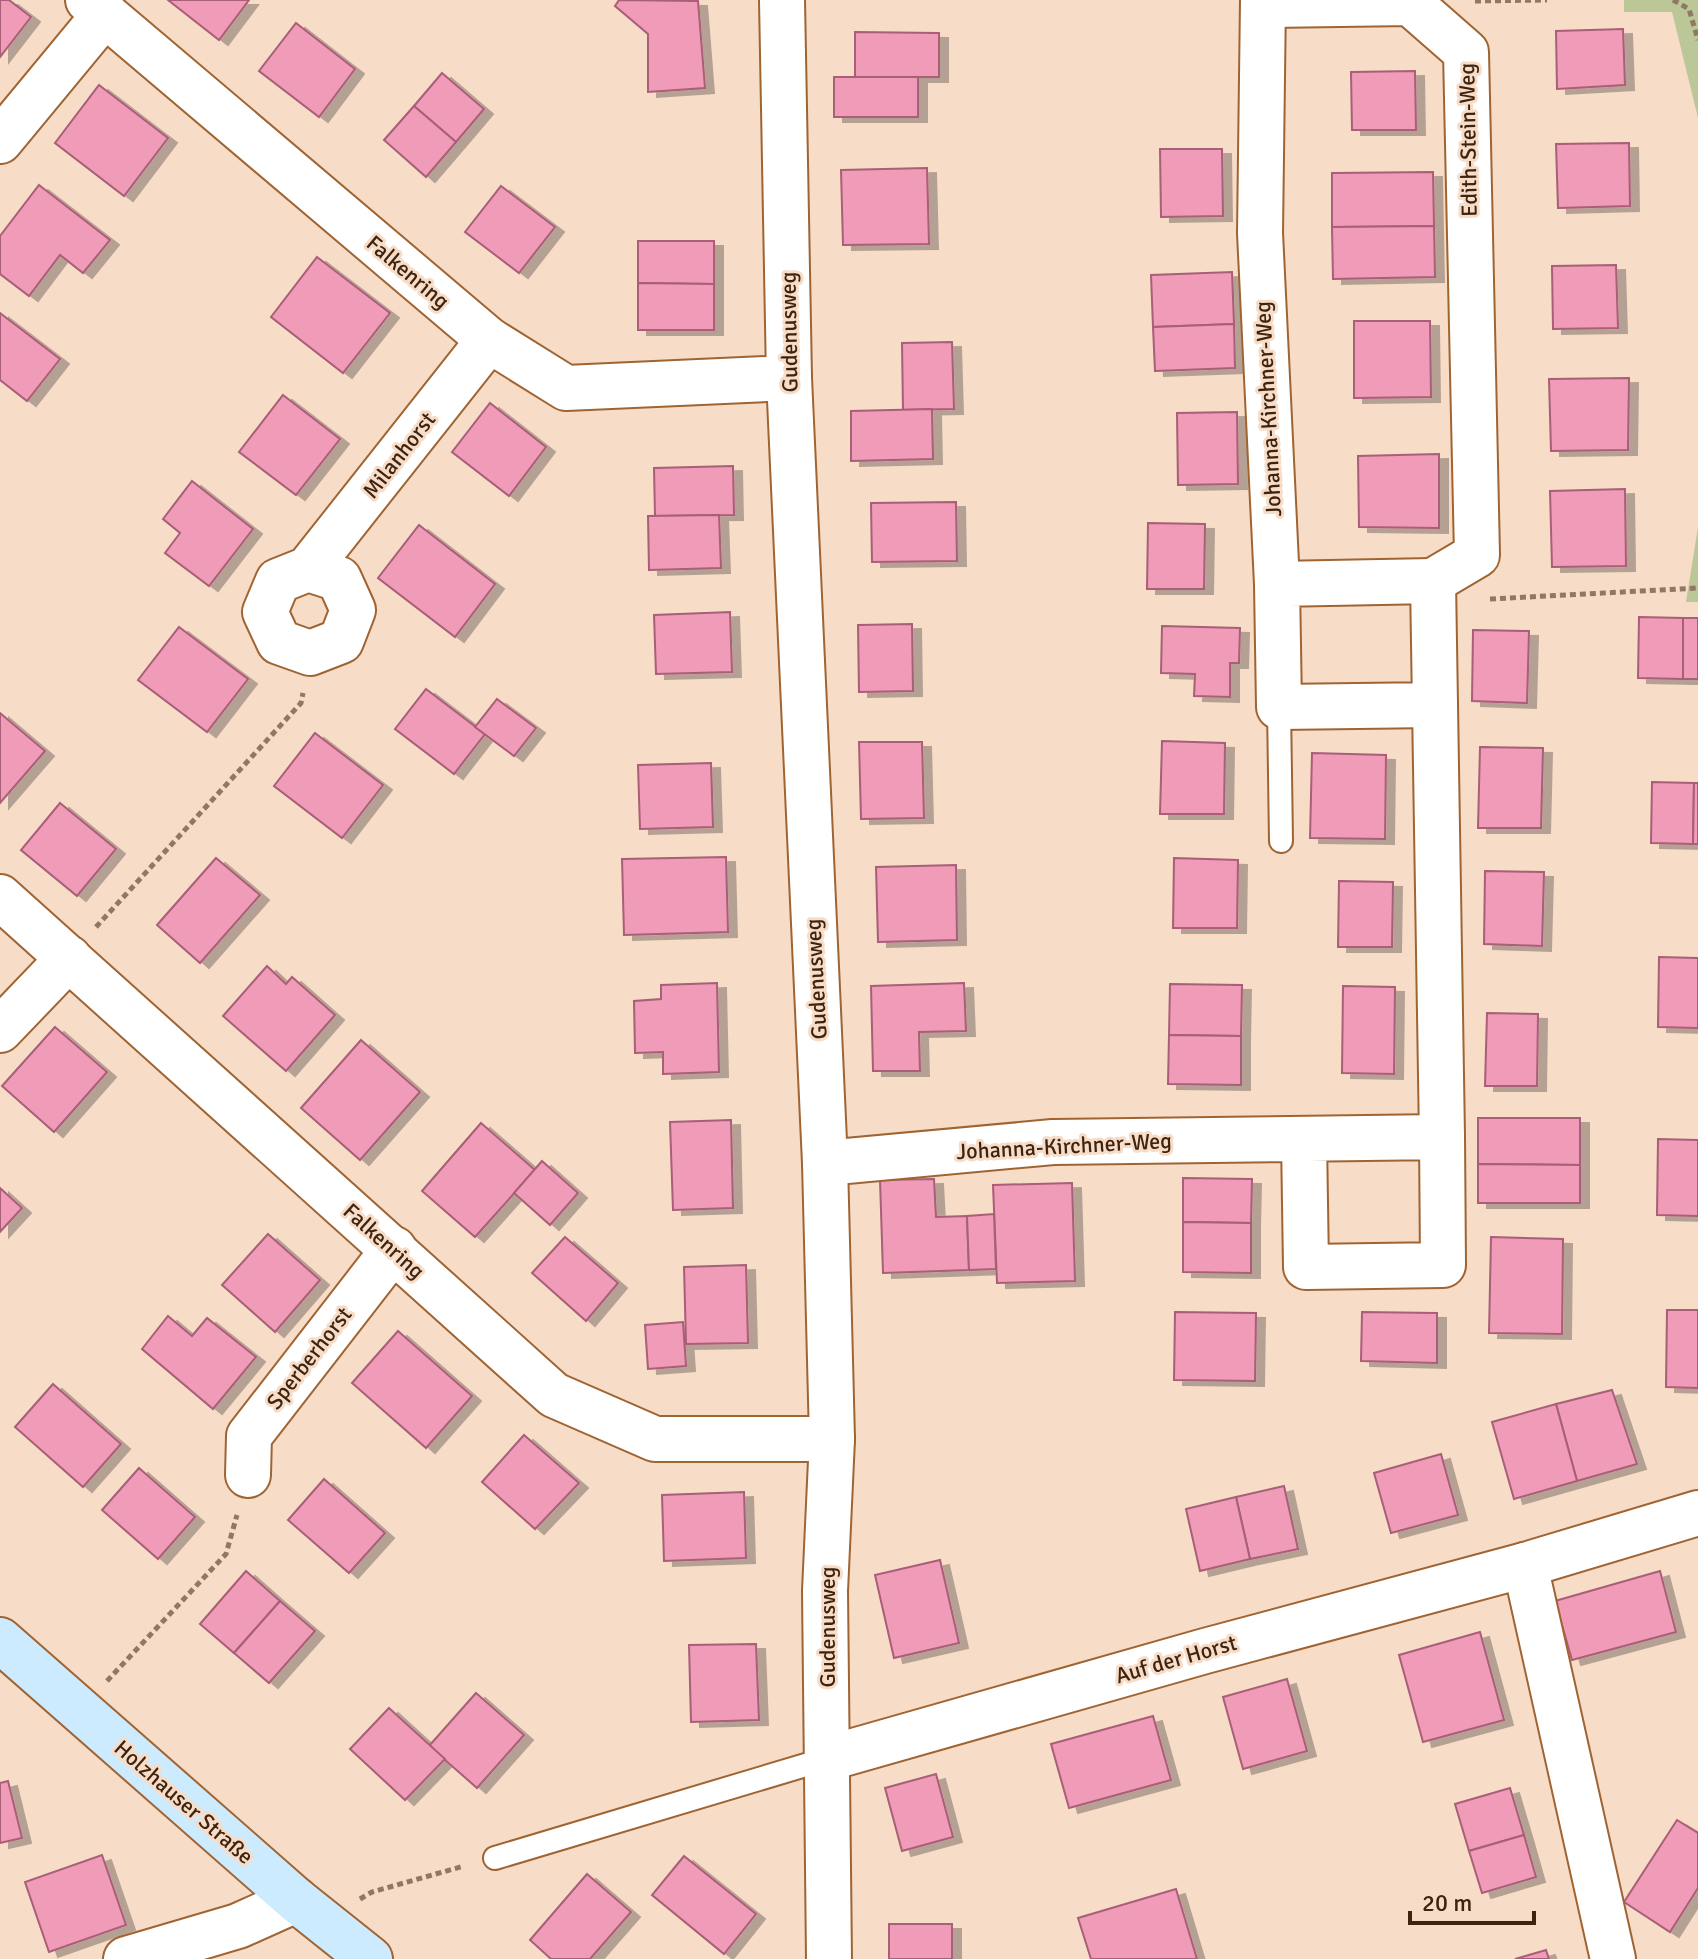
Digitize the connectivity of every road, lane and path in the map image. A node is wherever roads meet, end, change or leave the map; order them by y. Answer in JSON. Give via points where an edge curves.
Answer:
{"nodes":[{"id":1,"x":782,"y":0,"type":"edge"},
{"id":2,"x":1673,"y":0,"type":"edge"},
{"id":3,"x":1410,"y":1,"type":"edge"},
{"id":4,"x":1263,"y":2,"type":"edge"},
{"id":5,"x":97,"y":7,"type":"edge"},
{"id":6,"x":1698,"y":40,"type":"edge"},
{"id":7,"x":0,"y":141,"type":"edge"},
{"id":8,"x":1260,"y":233,"type":"joint"},
{"id":9,"x":489,"y":340,"type":"junction"},
{"id":10,"x":789,"y":378,"type":"junction"},
{"id":11,"x":308,"y":569,"type":"junction"},
{"id":12,"x":1277,"y":584,"type":"junction"},
{"id":13,"x":1698,"y":588,"type":"edge"},
{"id":14,"x":1433,"y":592,"type":"junction"},
{"id":15,"x":310,"y":653,"type":"junction"},
{"id":16,"x":1435,"y":705,"type":"junction"},
{"id":17,"x":1279,"y":707,"type":"junction"},
{"id":18,"x":1281,"y":841,"type":"dead end"},
{"id":19,"x":0,"y":897,"type":"edge"},
{"id":20,"x":69,"y":958,"type":"junction"},
{"id":21,"x":0,"y":1030,"type":"edge"},
{"id":22,"x":1442,"y":1137,"type":"junction"},
{"id":23,"x":1304,"y":1139,"type":"junction"},
{"id":24,"x":825,"y":1163,"type":"junction"},
{"id":25,"x":394,"y":1249,"type":"junction"},
{"id":26,"x":832,"y":1439,"type":"junction"},
{"id":27,"x":248,"y":1475,"type":"joint"},
{"id":28,"x":1698,"y":1513,"type":"edge"},
{"id":29,"x":1525,"y":1565,"type":"junction"},
{"id":30,"x":0,"y":1640,"type":"edge"},
{"id":31,"x":78,"y":1709,"type":"junction"},
{"id":32,"x":829,"y":1758,"type":"junction"},
{"id":33,"x":495,"y":1858,"type":"joint"},
{"id":34,"x":296,"y":1900,"type":"junction"},
{"id":35,"x":126,"y":1959,"type":"edge"},
{"id":36,"x":370,"y":1959,"type":"edge"},
{"id":37,"x":829,"y":1959,"type":"edge"},
{"id":38,"x":1613,"y":1959,"type":"edge"}],
"edges":[{"from":1,"to":10,"type":"street","name":"Gudenusweg"},
{"from":2,"to":6,"type":"path","via":[[1689,9]]},
{"from":3,"to":4,"type":"street","name":"Edith-Stein-Weg"},
{"from":3,"to":14,"type":"street","name":"Edith-Stein-Weg","via":[[1466,52],[1477,555]]},
{"from":4,"to":8,"type":"street","name":"Edith-Stein-Weg"},
{"from":5,"to":7,"type":"street"},
{"from":5,"to":9,"type":"street","name":"Falkenring"},
{"from":8,"to":12,"type":"street","name":"Johanna-Kirchner-Weg"},
{"from":9,"to":10,"type":"street","name":"Falkenring","via":[[566,388]]},
{"from":9,"to":11,"type":"street","name":"Milanhorst"},
{"from":10,"to":24,"type":"street","name":"Gudenusweg"},
{"from":11,"to":15,"type":"street","name":"Milanhorst","via":[[278,581],[265,612],[279,642]]},
{"from":11,"to":15,"type":"street","via":[[339,579],[353,610],[341,641]]},
{"from":12,"to":14,"type":"street"},
{"from":12,"to":17,"type":"street","name":"Johanna-Kirchner-Weg"},
{"from":13,"to":14,"type":"path"},
{"from":14,"to":16,"type":"street"},
{"from":15,"to":20,"type":"path","via":[[301,703]]},
{"from":16,"to":17,"type":"street"},
{"from":16,"to":22,"type":"street"},
{"from":17,"to":18,"type":"lane"},
{"from":19,"to":20,"type":"street","name":"Falkenring"},
{"from":20,"to":21,"type":"street"},
{"from":20,"to":25,"type":"street","name":"Falkenring"},
{"from":22,"to":23,"type":"street","name":"Johanna-Kirchner-Weg"},
{"from":22,"to":23,"type":"street","via":[[1443,1265],[1306,1267]]},
{"from":23,"to":24,"type":"street","name":"Johanna-Kirchner-Weg","via":[[1053,1142]]},
{"from":24,"to":26,"type":"street","name":"Gudenusweg"},
{"from":25,"to":26,"type":"street","name":"Falkenring","via":[[554,1395],[655,1439]]},
{"from":25,"to":27,"type":"street","name":"Sperberhorst","via":[[249,1436]]},
{"from":26,"to":32,"type":"street","name":"Gudenusweg","via":[[825,1591]]},
{"from":27,"to":31,"type":"path","via":[[226,1554]]},
{"from":28,"to":29,"type":"street","name":"Auf der Horst"},
{"from":29,"to":32,"type":"street","name":"Auf der Horst"},
{"from":29,"to":38,"type":"street"},
{"from":30,"to":31,"type":"street","name":"Holzhauser Straße"},
{"from":31,"to":34,"type":"street","name":"Holzhauser Straße"},
{"from":32,"to":33,"type":"lane"},
{"from":32,"to":37,"type":"street","name":"Gudenusweg"},
{"from":33,"to":34,"type":"path","via":[[372,1892],[347,1905]]},
{"from":34,"to":35,"type":"street","via":[[238,1926]]},
{"from":34,"to":36,"type":"street","name":"Holzhauser Straße"}]}
